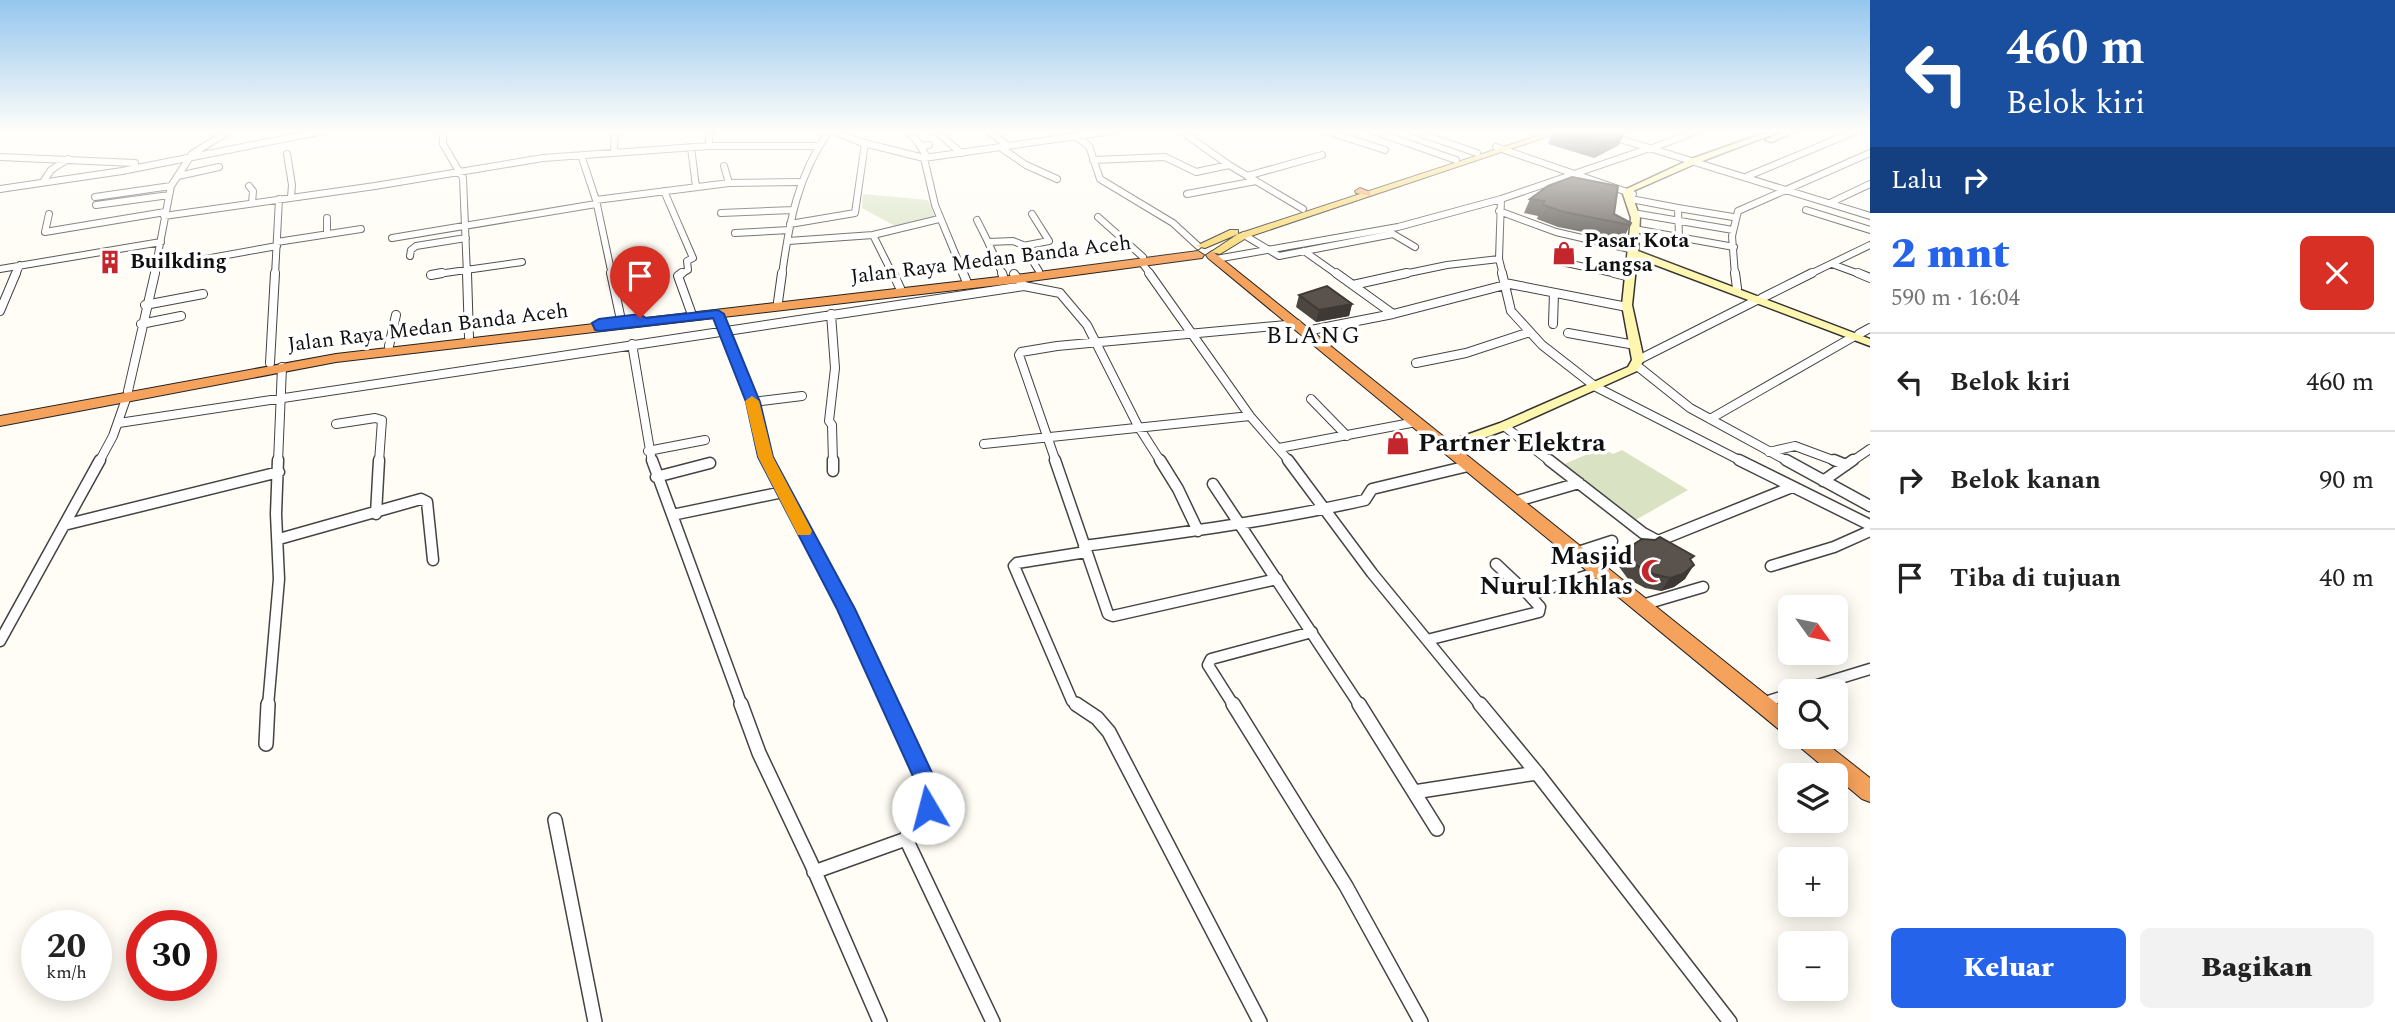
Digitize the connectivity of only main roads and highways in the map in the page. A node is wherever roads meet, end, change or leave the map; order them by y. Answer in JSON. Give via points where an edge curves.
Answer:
{"nodes":[{"id":1,"x":1402,"y":179,"type":"edge"},
{"id":2,"x":1404,"y":179,"type":"edge"},
{"id":3,"x":1662,"y":179,"type":"edge"},
{"id":4,"x":1363,"y":192,"type":"junction"},
{"id":5,"x":1205,"y":252,"type":"junction"},
{"id":6,"x":1634,"y":252,"type":"junction"},
{"id":7,"x":1142,"y":260,"type":"junction"},
{"id":8,"x":1014,"y":279,"type":"junction"},
{"id":9,"x":1760,"y":299,"type":"junction"},
{"id":10,"x":599,"y":325,"type":"junction"},
{"id":11,"x":1863,"y":338,"type":"edge"},
{"id":12,"x":276,"y":365,"type":"junction"},
{"id":13,"x":61,"y":406,"type":"junction"},
{"id":14,"x":0,"y":415,"type":"edge"},
{"id":15,"x":0,"y":421,"type":"edge"},
{"id":16,"x":1446,"y":447,"type":"junction"},
{"id":17,"x":1778,"y":716,"type":"edge"},
{"id":18,"x":1818,"y":749,"type":"edge"},
{"id":19,"x":1869,"y":790,"type":"edge"}],
"edges":[{"from":1,"to":4,"type":"main road"},
{"from":2,"to":4,"type":"main road","name":"Jalan Raya Medan Banda Aceh"},
{"from":3,"to":6,"type":"main road","via":[[1630,196]]},
{"from":4,"to":5,"type":"main road","name":"Jalan Raya Medan Banda Aceh"},
{"from":4,"to":5,"type":"main road","via":[[1220,237]]},
{"from":5,"to":7,"type":"highway","name":"Jalan Raya Medan Banda Aceh"},
{"from":5,"to":16,"type":"highway"},
{"from":6,"to":9,"type":"main road"},
{"from":6,"to":9,"type":"main road"},
{"from":6,"to":16,"type":"main road","via":[[1627,307],[1637,363],[1623,376]]},
{"from":7,"to":8,"type":"highway","name":"Jalan Raya Medan Banda Aceh"},
{"from":7,"to":8,"type":"highway","name":"Jalan Raya Medan Banda Aceh","via":[[1039,271]]},
{"from":8,"to":10,"type":"highway","name":"Jalan Raya Medan Banda Aceh"},
{"from":8,"to":10,"type":"highway","name":"Jalan Raya Medan Banda Aceh","via":[[965,280]]},
{"from":9,"to":11,"type":"main road"},
{"from":10,"to":12,"type":"highway","name":"Jalan Raya Medan Banda Aceh"},
{"from":10,"to":12,"type":"highway","name":"Jalan Raya Medan Banda Aceh","via":[[389,346]]},
{"from":12,"to":13,"type":"highway","name":"Jalan Raya Medan Banda Aceh"},
{"from":13,"to":14,"type":"highway","name":"Jalan Raya Medan Banda Aceh"},
{"from":13,"to":15,"type":"highway","name":"Jalan Raya Medan Banda Aceh"},
{"from":16,"to":17,"type":"highway"},
{"from":18,"to":19,"type":"highway"}]}
